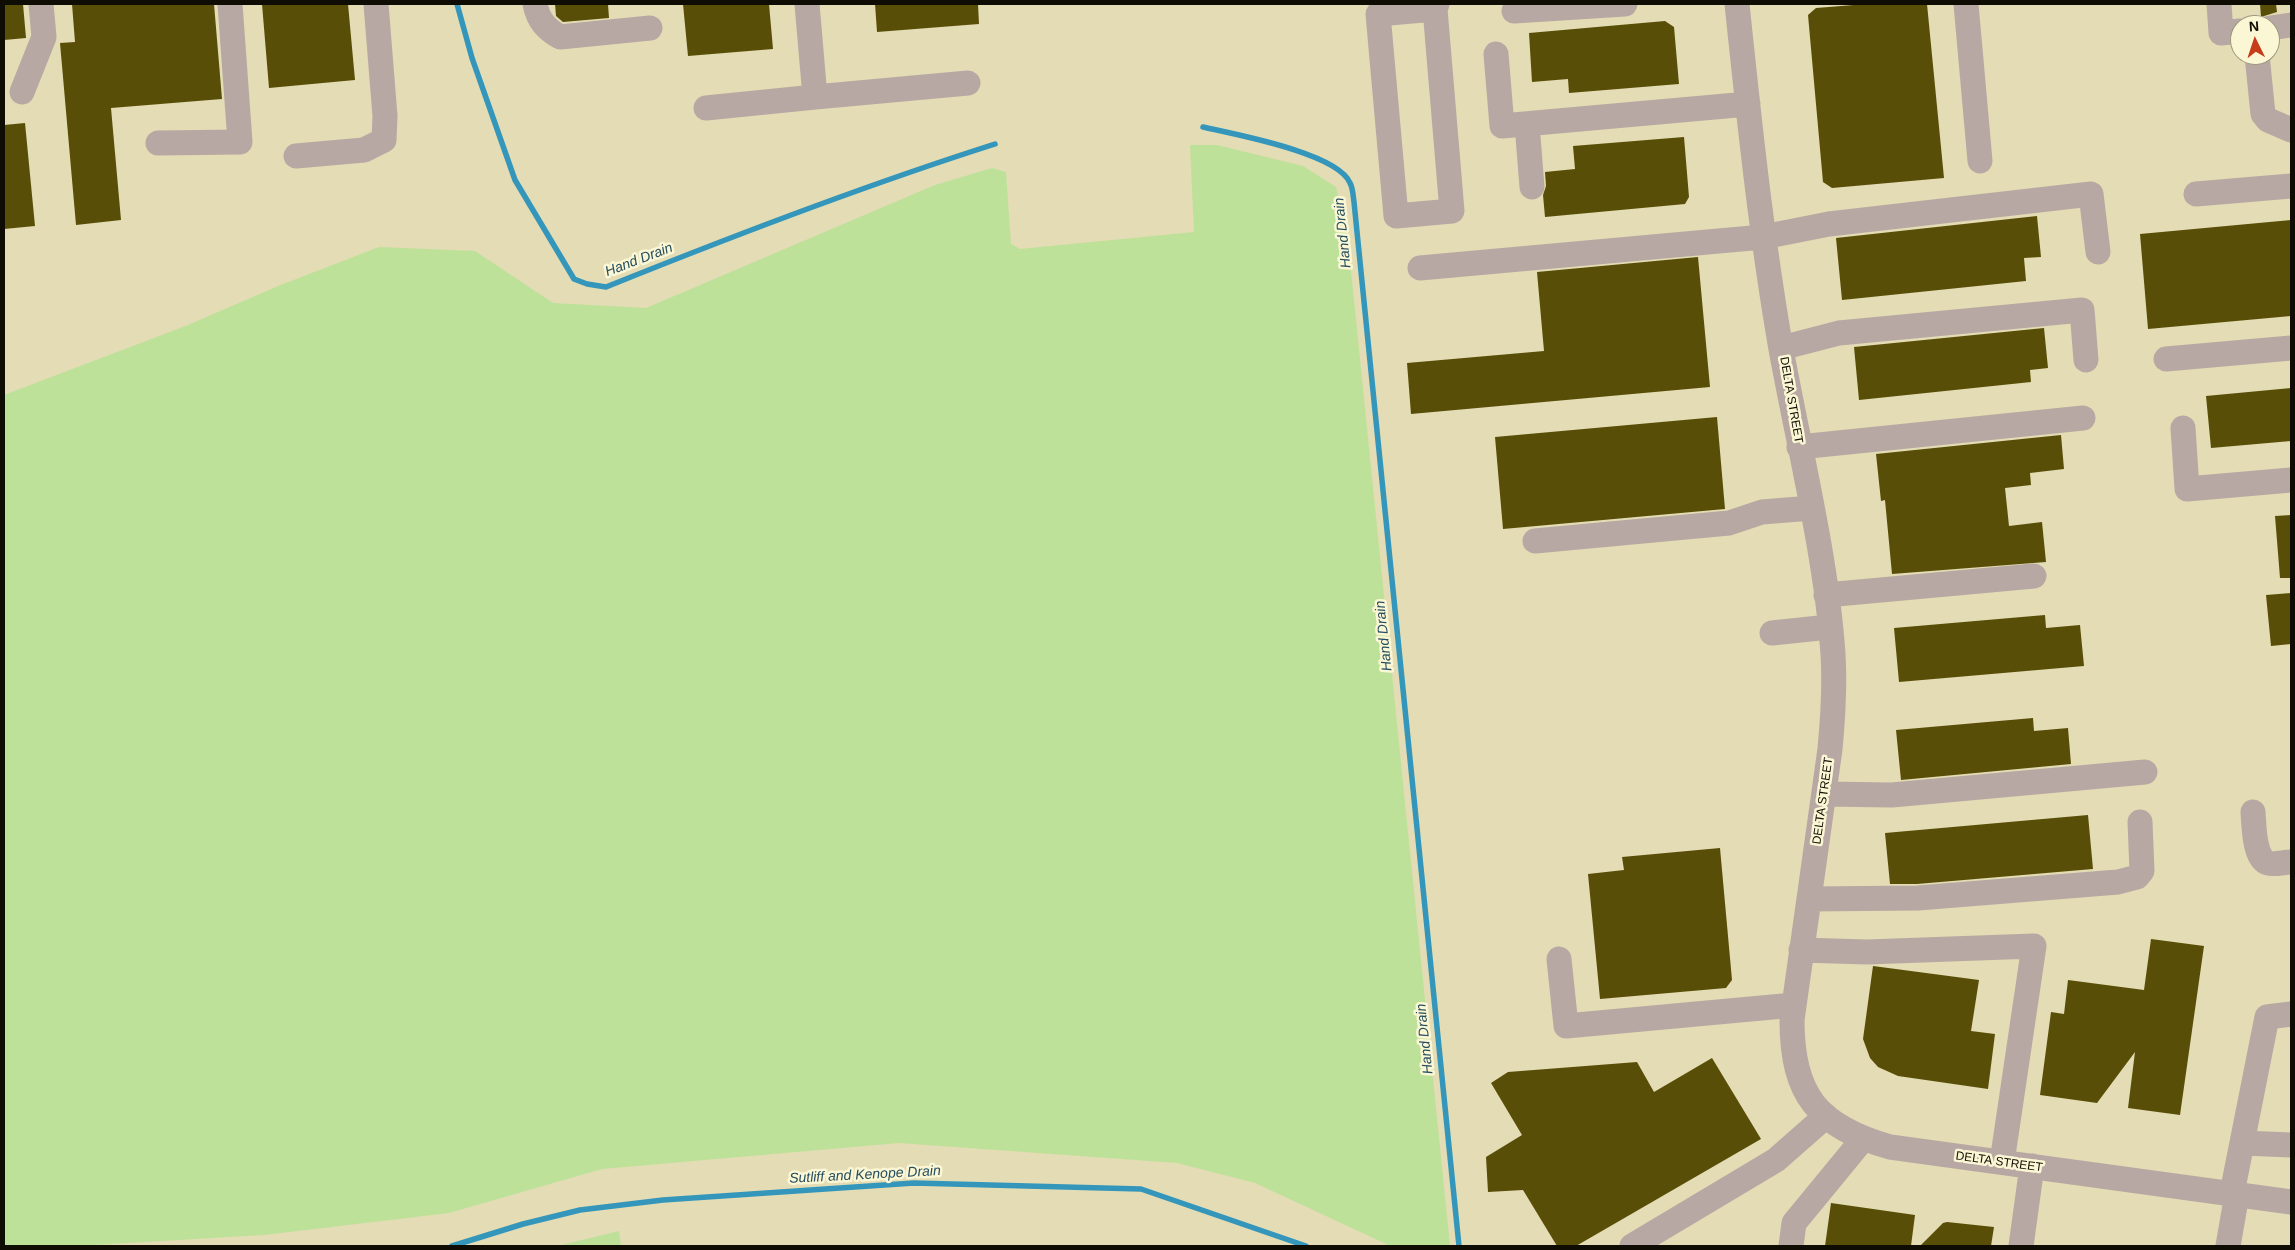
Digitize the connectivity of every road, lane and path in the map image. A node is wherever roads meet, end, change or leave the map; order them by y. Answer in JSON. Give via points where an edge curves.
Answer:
{"nodes":[{"id":1,"x":41,"y":4,"type":"edge"},
{"id":2,"x":230,"y":4,"type":"edge"},
{"id":3,"x":376,"y":4,"type":"edge"},
{"id":4,"x":535,"y":4,"type":"edge"},
{"id":5,"x":807,"y":4,"type":"edge"},
{"id":6,"x":1625,"y":4,"type":"edge"},
{"id":7,"x":1737,"y":4,"type":"edge"},
{"id":8,"x":1966,"y":4,"type":"edge"},
{"id":9,"x":2219,"y":4,"type":"edge"},
{"id":10,"x":1436,"y":6,"type":"edge"},
{"id":11,"x":1514,"y":11,"type":"dead end"},
{"id":12,"x":650,"y":28,"type":"dead end"},
{"id":13,"x":2230,"y":32,"type":"edge"},
{"id":14,"x":1496,"y":54,"type":"dead end"},
{"id":15,"x":2258,"y":65,"type":"edge"},
{"id":16,"x":968,"y":83,"type":"dead end"},
{"id":17,"x":22,"y":92,"type":"dead end"},
{"id":18,"x":815,"y":97,"type":"junction"},
{"id":19,"x":1748,"y":104,"type":"junction"},
{"id":20,"x":706,"y":108,"type":"dead end"},
{"id":21,"x":1527,"y":124,"type":"junction"},
{"id":22,"x":2291,"y":130,"type":"edge"},
{"id":23,"x":158,"y":143,"type":"dead end"},
{"id":24,"x":296,"y":156,"type":"dead end"},
{"id":25,"x":1980,"y":161,"type":"dead end"},
{"id":26,"x":1532,"y":186,"type":"dead end"},
{"id":27,"x":2291,"y":186,"type":"edge"},
{"id":28,"x":2196,"y":194,"type":"dead end"},
{"id":29,"x":1763,"y":237,"type":"junction"},
{"id":30,"x":2098,"y":252,"type":"dead end"},
{"id":31,"x":1420,"y":268,"type":"dead end"},
{"id":32,"x":1781,"y":348,"type":"junction"},
{"id":33,"x":2291,"y":348,"type":"edge"},
{"id":34,"x":2166,"y":359,"type":"dead end"},
{"id":35,"x":2086,"y":360,"type":"dead end"},
{"id":36,"x":2083,"y":418,"type":"dead end"},
{"id":37,"x":2183,"y":428,"type":"dead end"},
{"id":38,"x":1800,"y":447,"type":"junction"},
{"id":39,"x":2291,"y":480,"type":"edge"},
{"id":40,"x":1811,"y":508,"type":"junction"},
{"id":41,"x":1535,"y":541,"type":"dead end"},
{"id":42,"x":2034,"y":576,"type":"dead end"},
{"id":43,"x":1826,"y":595,"type":"junction"},
{"id":44,"x":1830,"y":628,"type":"junction"},
{"id":45,"x":1772,"y":633,"type":"dead end"},
{"id":46,"x":2145,"y":772,"type":"dead end"},
{"id":47,"x":1824,"y":794,"type":"junction"},
{"id":48,"x":2253,"y":812,"type":"dead end"},
{"id":49,"x":2140,"y":822,"type":"dead end"},
{"id":50,"x":2291,"y":862,"type":"edge"},
{"id":51,"x":1809,"y":899,"type":"junction"},
{"id":52,"x":1801,"y":950,"type":"junction"},
{"id":53,"x":1559,"y":959,"type":"dead end"},
{"id":54,"x":1794,"y":1005,"type":"junction"},
{"id":55,"x":2291,"y":1014,"type":"edge"},
{"id":56,"x":1826,"y":1116,"type":"junction"},
{"id":57,"x":1863,"y":1139,"type":"junction"},
{"id":58,"x":2242,"y":1143,"type":"junction"},
{"id":59,"x":2291,"y":1145,"type":"edge"},
{"id":60,"x":2002,"y":1162,"type":"junction"},
{"id":61,"x":2032,"y":1166,"type":"junction"},
{"id":62,"x":2234,"y":1194,"type":"junction"},
{"id":63,"x":2291,"y":1202,"type":"edge"},
{"id":64,"x":1632,"y":1246,"type":"edge"},
{"id":65,"x":1791,"y":1246,"type":"edge"},
{"id":66,"x":2021,"y":1246,"type":"edge"},
{"id":67,"x":2228,"y":1246,"type":"edge"}],
"edges":[{"from":1,"to":17,"type":"street","via":[[44,38]]},
{"from":2,"to":23,"type":"street","via":[[240,142]]},
{"from":3,"to":24,"type":"street","via":[[384,140],[364,150]]},
{"from":4,"to":12,"type":"street","via":[[542,22],[560,36]]},
{"from":5,"to":18,"type":"street"},
{"from":6,"to":11,"type":"street"},
{"from":7,"to":19,"type":"street","name":"DELTA STREET"},
{"from":8,"to":25,"type":"street"},
{"from":9,"to":13,"type":"street","via":[[2222,33]]},
{"from":10,"to":10,"type":"street","via":[[1378,14],[1396,216],[1452,211]]},
{"from":14,"to":21,"type":"street","via":[[1502,126]]},
{"from":15,"to":22,"type":"street","via":[[2263,114],[2268,120]]},
{"from":16,"to":18,"type":"street"},
{"from":18,"to":20,"type":"street"},
{"from":19,"to":21,"type":"street"},
{"from":19,"to":29,"type":"street","name":"DELTA STREET"},
{"from":21,"to":26,"type":"street"},
{"from":27,"to":28,"type":"street"},
{"from":29,"to":30,"type":"street","via":[[1829,224],[2091,194]]},
{"from":29,"to":31,"type":"street"},
{"from":29,"to":32,"type":"street","name":"DELTA STREET"},
{"from":32,"to":35,"type":"street","via":[[1839,333],[2082,310]]},
{"from":32,"to":38,"type":"street","name":"DELTA STREET"},
{"from":33,"to":34,"type":"street"},
{"from":36,"to":38,"type":"street"},
{"from":37,"to":39,"type":"street","via":[[2187,489]]},
{"from":38,"to":40,"type":"street","name":"DELTA STREET"},
{"from":40,"to":41,"type":"street","via":[[1762,512],[1729,524]]},
{"from":40,"to":43,"type":"street","name":"DELTA STREET"},
{"from":42,"to":43,"type":"street"},
{"from":43,"to":44,"type":"street","name":"DELTA STREET"},
{"from":44,"to":45,"type":"street"},
{"from":44,"to":47,"type":"street","name":"DELTA STREET","via":[[1834,707]]},
{"from":46,"to":47,"type":"street","via":[[1892,795]]},
{"from":47,"to":51,"type":"street","name":"DELTA STREET"},
{"from":48,"to":50,"type":"street","via":[[2261,860],[2269,864]]},
{"from":49,"to":51,"type":"street","via":[[2142,871],[2137,877],[2118,882],[1918,898]]},
{"from":51,"to":52,"type":"street","name":"DELTA STREET"},
{"from":52,"to":54,"type":"street","name":"DELTA STREET"},
{"from":52,"to":60,"type":"street","via":[[1867,952],[2034,946]]},
{"from":53,"to":54,"type":"street","via":[[1566,1026]]},
{"from":54,"to":56,"type":"street","name":"DELTA STREET","via":[[1794,1064],[1808,1097]]},
{"from":55,"to":58,"type":"street","via":[[2267,1017]]},
{"from":56,"to":57,"type":"street","name":"DELTA STREET"},
{"from":56,"to":64,"type":"street","via":[[1776,1160]]},
{"from":57,"to":60,"type":"street","name":"DELTA STREET"},
{"from":57,"to":65,"type":"street","via":[[1794,1223]]},
{"from":58,"to":59,"type":"street"},
{"from":58,"to":62,"type":"street"},
{"from":60,"to":61,"type":"street","name":"DELTA STREET"},
{"from":61,"to":62,"type":"street","name":"DELTA STREET"},
{"from":61,"to":66,"type":"street"},
{"from":62,"to":63,"type":"street","name":"DELTA STREET"},
{"from":62,"to":67,"type":"street"}]}
